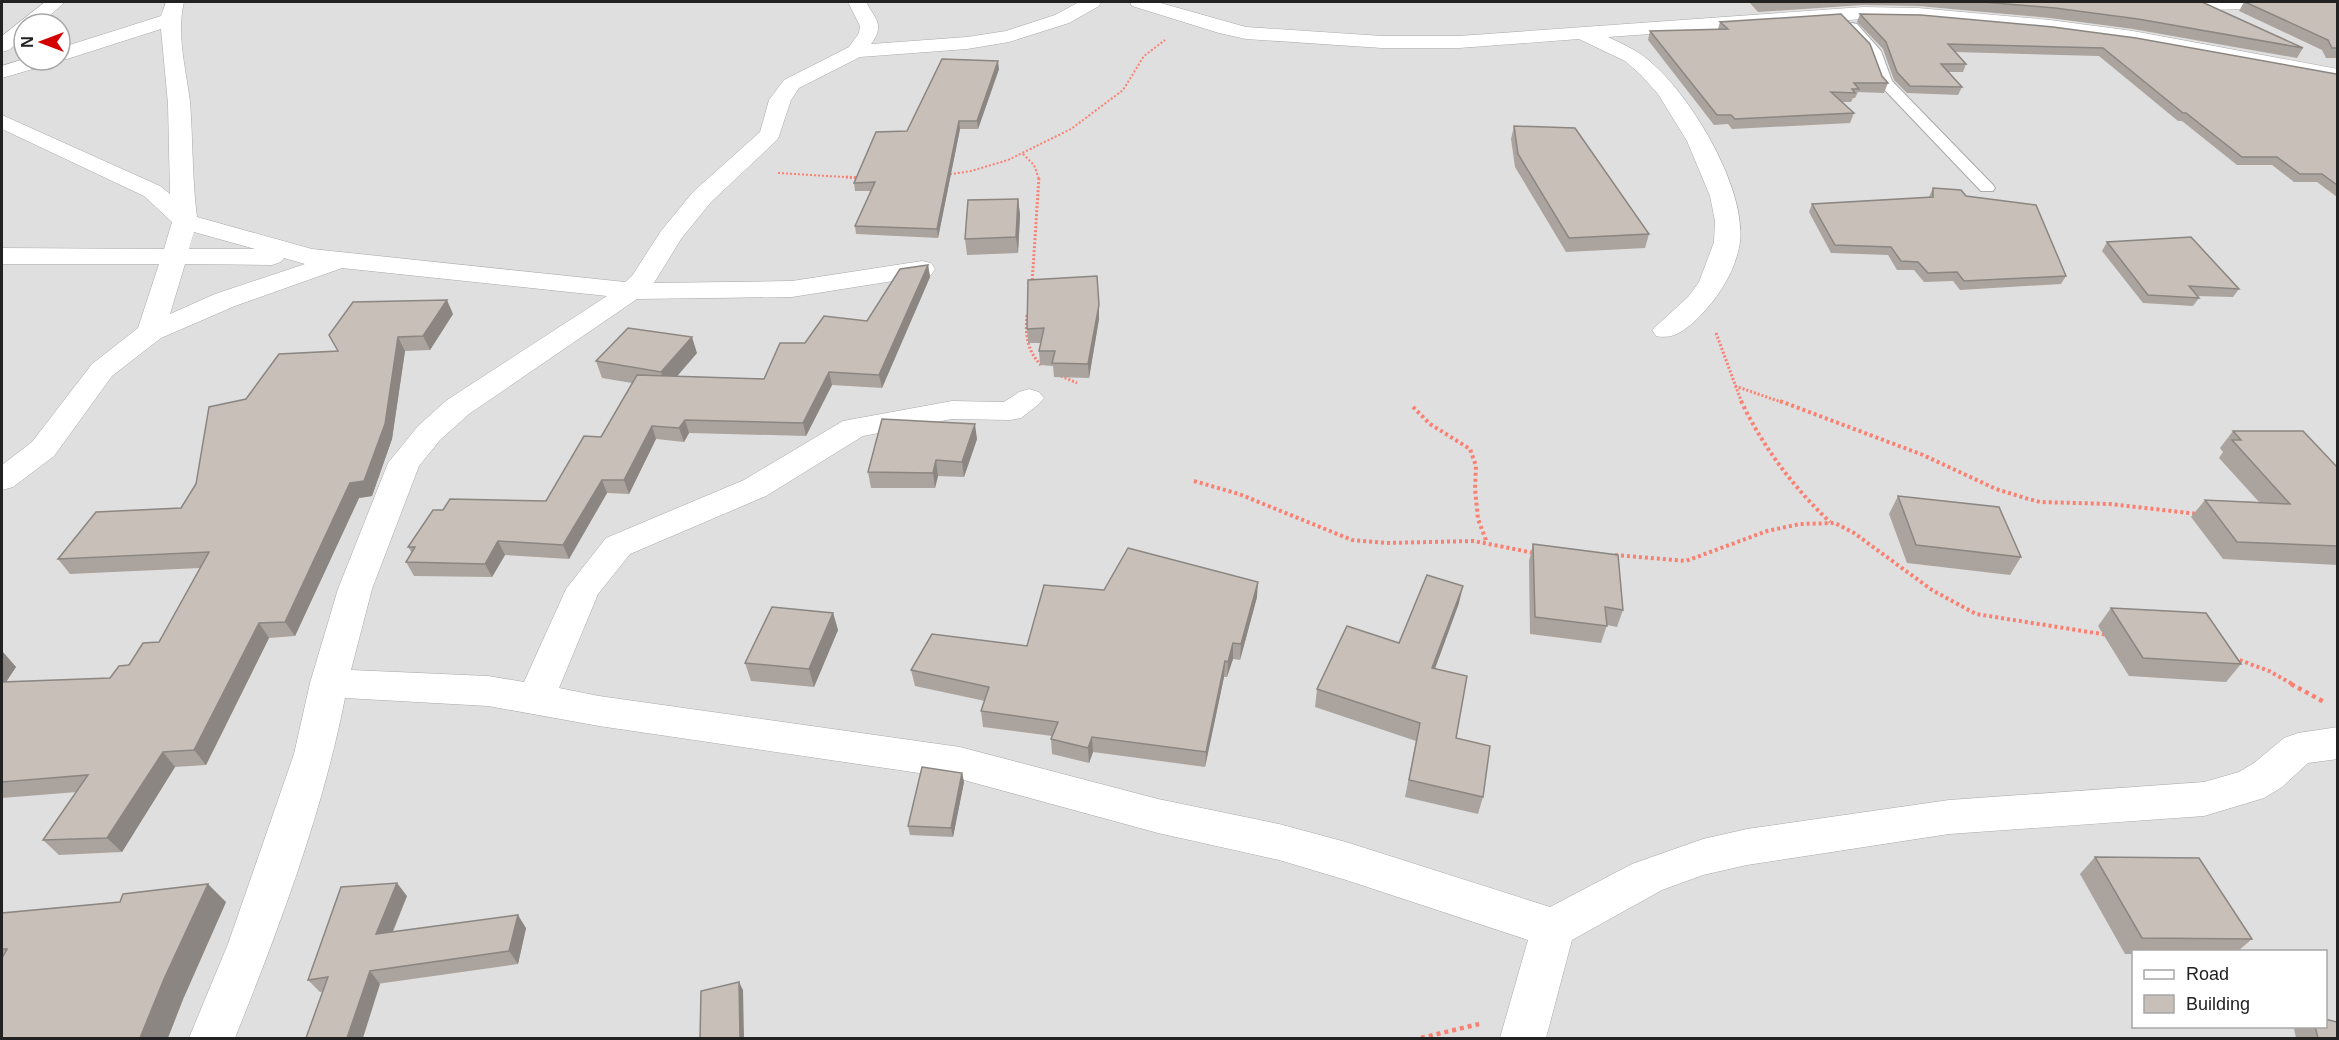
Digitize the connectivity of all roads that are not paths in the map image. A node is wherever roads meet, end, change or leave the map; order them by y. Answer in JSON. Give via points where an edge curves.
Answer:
{"nodes":[{"id":1,"x":56,"y":2,"type":"edge"},
{"id":2,"x":857,"y":2,"type":"edge"},
{"id":3,"x":1092,"y":2,"type":"edge"},
{"id":4,"x":2304,"y":2,"type":"edge"},
{"id":5,"x":1144,"y":3,"type":"edge"},
{"id":6,"x":2200,"y":3,"type":"edge"},
{"id":7,"x":1171,"y":7,"type":"edge"},
{"id":8,"x":172,"y":11,"type":"edge"},
{"id":9,"x":43,"y":12,"type":"edge"},
{"id":10,"x":1840,"y":15,"type":"junction"},
{"id":11,"x":2243,"y":24,"type":"edge"},
{"id":12,"x":1583,"y":34,"type":"junction"},
{"id":13,"x":2283,"y":43,"type":"edge"},
{"id":14,"x":72,"y":50,"type":"edge"},
{"id":15,"x":856,"y":51,"type":"junction"},
{"id":16,"x":2337,"y":66,"type":"edge"},
{"id":17,"x":2337,"y":75,"type":"edge"},
{"id":18,"x":2,"y":121,"type":"edge"},
{"id":19,"x":1987,"y":188,"type":"dead end"},
{"id":20,"x":185,"y":221,"type":"junction"},
{"id":21,"x":2,"y":256,"type":"edge"},
{"id":22,"x":310,"y":257,"type":"junction"},
{"id":23,"x":174,"y":258,"type":"junction"},
{"id":24,"x":340,"y":260,"type":"junction"},
{"id":25,"x":922,"y":269,"type":"edge"},
{"id":26,"x":631,"y":291,"type":"junction"},
{"id":27,"x":1666,"y":330,"type":"dead end"},
{"id":28,"x":151,"y":332,"type":"junction"},
{"id":29,"x":1029,"y":398,"type":"dead end"},
{"id":30,"x":2,"y":480,"type":"edge"},
{"id":31,"x":329,"y":682,"type":"junction"},
{"id":32,"x":536,"y":698,"type":"junction"},
{"id":33,"x":2337,"y":743,"type":"edge"},
{"id":34,"x":1553,"y":928,"type":"junction"},
{"id":35,"x":1527,"y":1027,"type":"edge"},
{"id":36,"x":212,"y":1038,"type":"edge"}],
"edges":[{"from":1,"to":9,"type":"street"},
{"from":2,"to":15,"type":"street","via":[[870,26]]},
{"from":3,"to":15,"type":"street","via":[[1062,19],[1009,36]]},
{"from":4,"to":6,"type":"street"},
{"from":5,"to":7,"type":"street"},
{"from":6,"to":11,"type":"street"},
{"from":7,"to":12,"type":"street","via":[[1246,33],[1382,42],[1459,42]]},
{"from":8,"to":14,"type":"street"},
{"from":8,"to":20,"type":"street"},
{"from":10,"to":12,"type":"street"},
{"from":10,"to":17,"type":"street","via":[[1927,14],[2058,26],[2202,47]]},
{"from":10,"to":19,"type":"lane","via":[[1874,51],[1885,82]]},
{"from":12,"to":27,"type":"street","via":[[1633,57],[1670,94],[1692,127],[1724,196],[1728,241],[1711,288]]},
{"from":13,"to":16,"type":"street"},
{"from":15,"to":26,"type":"street","via":[[791,84],[780,100],[770,134],[702,196]]},
{"from":18,"to":20,"type":"street","via":[[152,191]]},
{"from":20,"to":22,"type":"street"},
{"from":20,"to":23,"type":"street"},
{"from":21,"to":23,"type":"street"},
{"from":22,"to":23,"type":"street"},
{"from":22,"to":24,"type":"street"},
{"from":23,"to":28,"type":"street"},
{"from":24,"to":26,"type":"street"},
{"from":24,"to":28,"type":"street","via":[[225,300]]},
{"from":25,"to":26,"type":"street","via":[[792,289]]},
{"from":26,"to":31,"type":"street","via":[[458,407],[404,463],[355,588]]},
{"from":28,"to":30,"type":"street","via":[[102,370],[43,449]]},
{"from":29,"to":32,"type":"street","via":[[1010,411],[952,410],[854,428],[755,488],[618,546],[583,588]]},
{"from":31,"to":32,"type":"street","via":[[488,691]]},
{"from":31,"to":36,"type":"street","via":[[314,754],[250,944]]},
{"from":32,"to":34,"type":"street","via":[[599,711],[960,763],[1158,816],[1279,842]]},
{"from":33,"to":34,"type":"street","via":[[2298,749],[2250,786],[2204,799],[1949,817],[1703,857],[1647,877]]},
{"from":34,"to":35,"type":"street"}]}
